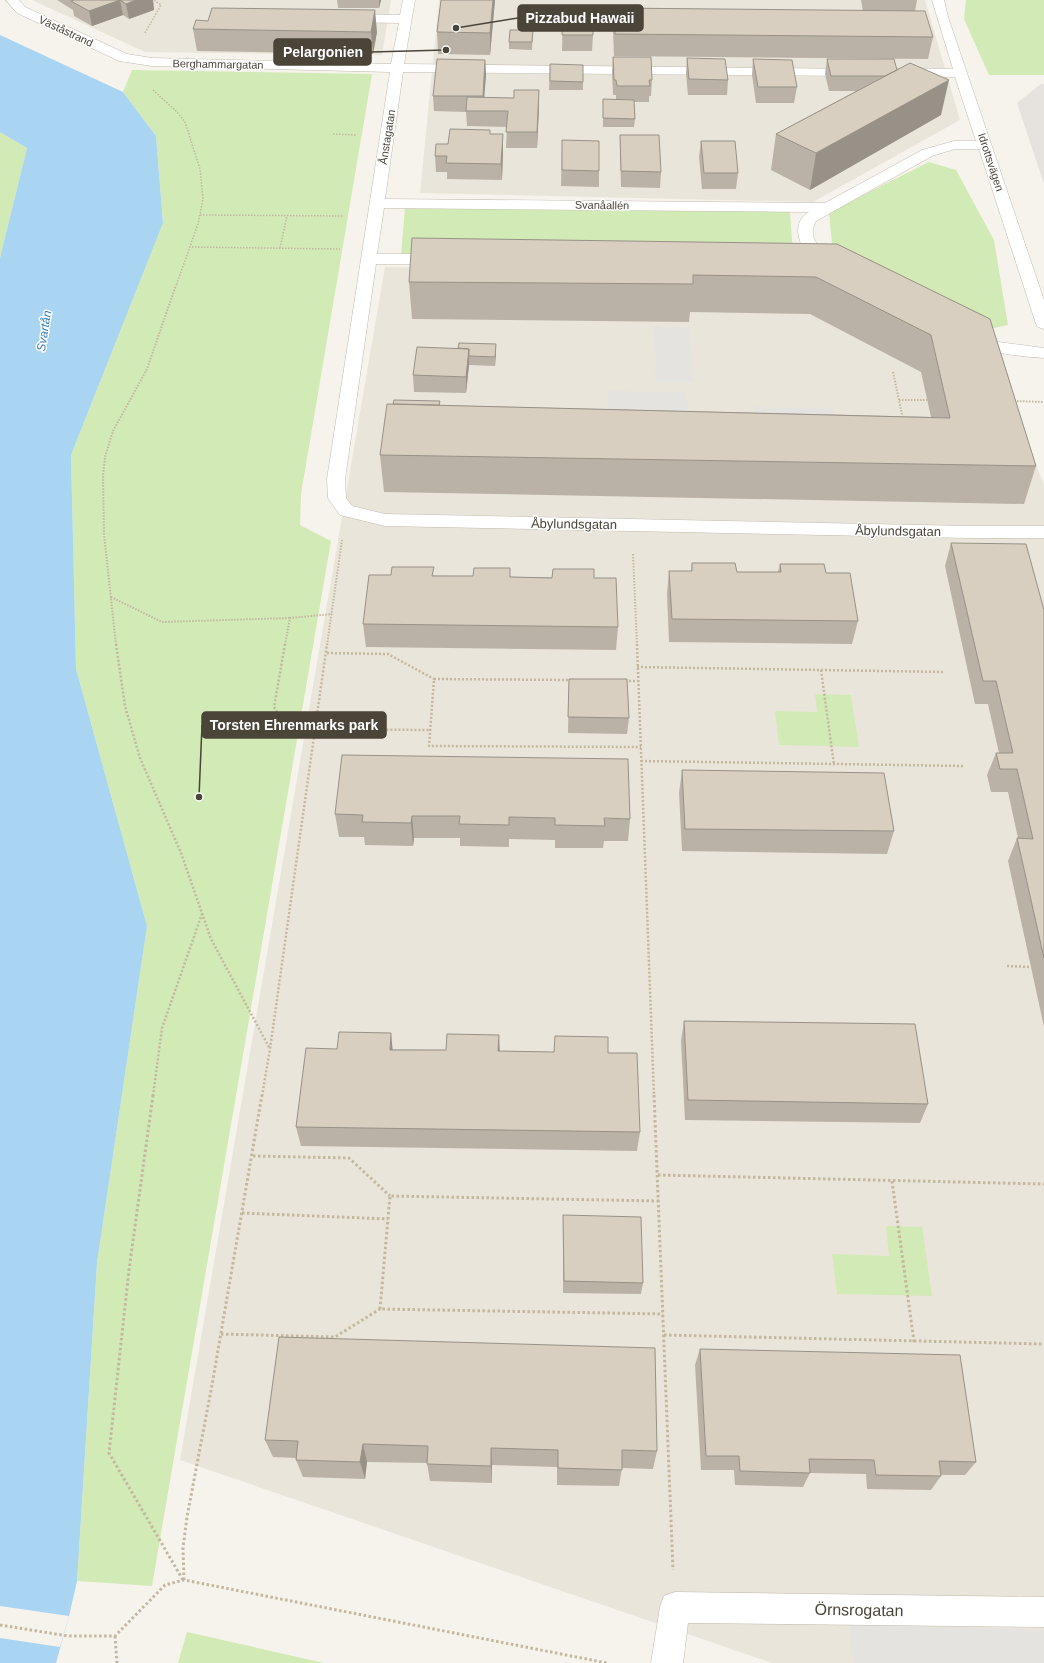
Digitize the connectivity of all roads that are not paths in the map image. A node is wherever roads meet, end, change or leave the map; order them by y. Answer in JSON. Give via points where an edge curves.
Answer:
{"nodes":[{"id":1,"x":12,"y":0,"type":"edge"},
{"id":2,"x":409,"y":0,"type":"edge"},
{"id":3,"x":938,"y":0,"type":"edge"},
{"id":4,"x":926,"y":17,"type":"edge"},
{"id":5,"x":942,"y":17,"type":"junction"},
{"id":6,"x":335,"y":18,"type":"edge"},
{"id":7,"x":406,"y":19,"type":"junction"},
{"id":8,"x":122,"y":58,"type":"joint"},
{"id":9,"x":397,"y":68,"type":"junction"},
{"id":10,"x":867,"y":72,"type":"edge"},
{"id":11,"x":891,"y":72,"type":"edge"},
{"id":12,"x":961,"y":73,"type":"junction"},
{"id":13,"x":985,"y":145,"type":"junction"},
{"id":14,"x":827,"y":208,"type":"junction"},
{"id":15,"x":376,"y":210,"type":"junction"},
{"id":16,"x":455,"y":260,"type":"edge"},
{"id":17,"x":368,"y":261,"type":"junction"},
{"id":18,"x":804,"y":264,"type":"edge"},
{"id":19,"x":1044,"y":324,"type":"edge"},
{"id":20,"x":957,"y":331,"type":"edge"},
{"id":21,"x":1044,"y":353,"type":"edge"},
{"id":22,"x":1044,"y":532,"type":"edge"},
{"id":23,"x":1044,"y":1612,"type":"edge"},
{"id":24,"x":667,"y":1663,"type":"edge"}],
"edges":[{"from":1,"to":8,"type":"street","name":"Väståstrand","via":[[21,10]]},
{"from":2,"to":7,"type":"street","name":"Ånstagatan"},
{"from":3,"to":5,"type":"street","name":"Idrottsvägen"},
{"from":4,"to":5,"type":"street"},
{"from":5,"to":12,"type":"street","name":"Idrottsvägen"},
{"from":6,"to":7,"type":"street"},
{"from":7,"to":9,"type":"street","name":"Ånstagatan"},
{"from":8,"to":9,"type":"street","name":"Berghammargatan","via":[[176,64]]},
{"from":9,"to":10,"type":"street","name":"Berghammargatan"},
{"from":9,"to":15,"type":"street","name":"Ånstagatan"},
{"from":11,"to":12,"type":"street"},
{"from":12,"to":13,"type":"street","name":"Idrottsvägen"},
{"from":13,"to":14,"type":"street","name":"Svanåallén","via":[[954,145],[927,153]]},
{"from":13,"to":19,"type":"street","name":"Idrottsvägen"},
{"from":14,"to":15,"type":"street","name":"Svanåallén"},
{"from":14,"to":18,"type":"street","name":"Svanåallén","via":[[810,218],[805,229],[807,240],[817,256],[834,268]]},
{"from":15,"to":17,"type":"street","name":"Ånstagatan"},
{"from":16,"to":17,"type":"street"},
{"from":17,"to":22,"type":"street","name":"Åbylundsgatan","via":[[336,479],[337,498],[346,511],[385,520]]},
{"from":20,"to":21,"type":"street","via":[[978,342],[1010,350]]},
{"from":23,"to":24,"type":"street","name":"Örnsrogatan","via":[[675,1607]]}]}
